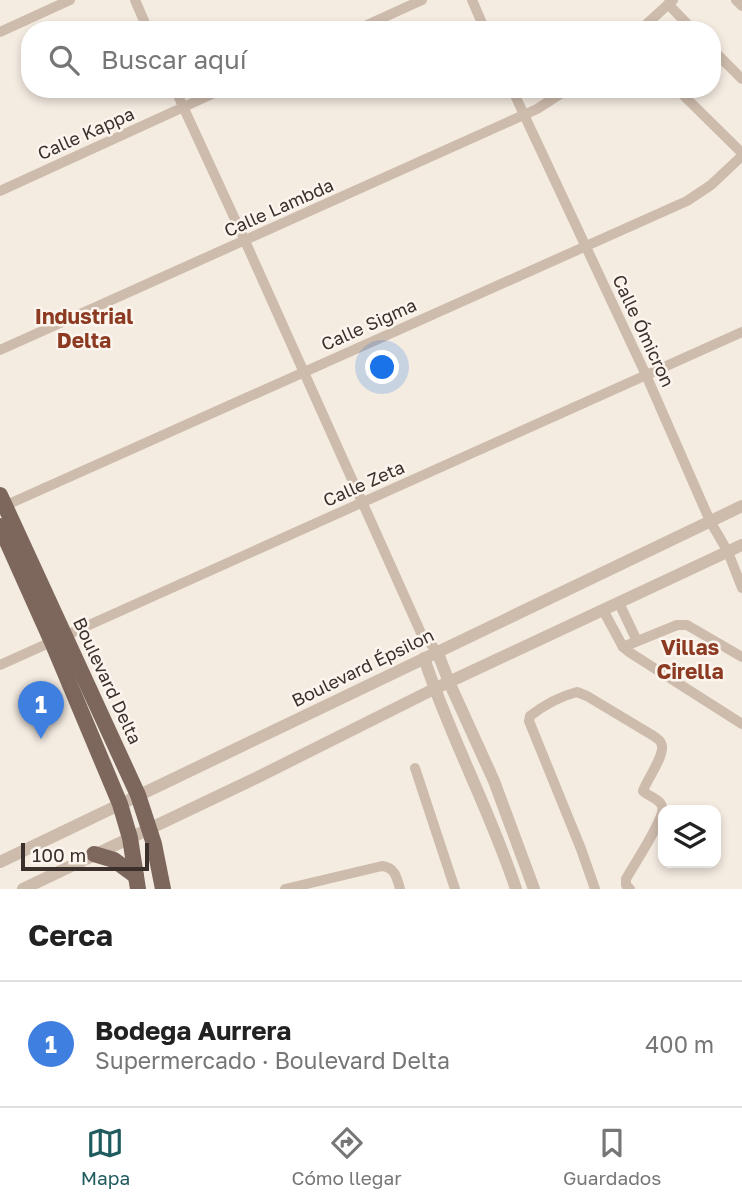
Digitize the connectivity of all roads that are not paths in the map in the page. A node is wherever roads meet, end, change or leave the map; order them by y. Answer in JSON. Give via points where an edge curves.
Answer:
{"nodes":[{"id":1,"x":70,"y":0,"type":"edge"},
{"id":2,"x":135,"y":0,"type":"edge"},
{"id":3,"x":422,"y":0,"type":"edge"},
{"id":4,"x":472,"y":0,"type":"edge"},
{"id":5,"x":736,"y":0,"type":"edge"},
{"id":6,"x":671,"y":2,"type":"edge"},
{"id":7,"x":742,"y":6,"type":"edge"},
{"id":8,"x":24,"y":21,"type":"edge"},
{"id":9,"x":144,"y":21,"type":"edge"},
{"id":10,"x":376,"y":21,"type":"edge"},
{"id":11,"x":481,"y":21,"type":"edge"},
{"id":12,"x":650,"y":21,"type":"edge"},
{"id":13,"x":686,"y":21,"type":"edge"},
{"id":14,"x":21,"y":22,"type":"edge"},
{"id":15,"x":0,"y":32,"type":"edge"},
{"id":16,"x":721,"y":58,"type":"edge"},
{"id":17,"x":742,"y":79,"type":"edge"},
{"id":18,"x":178,"y":98,"type":"edge"},
{"id":19,"x":203,"y":98,"type":"edge"},
{"id":20,"x":516,"y":98,"type":"edge"},
{"id":21,"x":554,"y":98,"type":"edge"},
{"id":22,"x":686,"y":98,"type":"edge"},
{"id":23,"x":183,"y":107,"type":"junction"},
{"id":24,"x":523,"y":115,"type":"junction"},
{"id":25,"x":742,"y":155,"type":"edge"},
{"id":26,"x":0,"y":191,"type":"edge"},
{"id":27,"x":245,"y":241,"type":"junction"},
{"id":28,"x":585,"y":246,"type":"junction"},
{"id":29,"x":742,"y":332,"type":"edge"},
{"id":30,"x":0,"y":350,"type":"edge"},
{"id":31,"x":303,"y":372,"type":"junction"},
{"id":32,"x":646,"y":375,"type":"junction"},
{"id":33,"x":362,"y":502,"type":"junction"},
{"id":34,"x":2,"y":503,"type":"edge"},
{"id":35,"x":742,"y":506,"type":"edge"},
{"id":36,"x":710,"y":521,"type":"junction"},
{"id":37,"x":0,"y":527,"type":"edge"},
{"id":38,"x":742,"y":545,"type":"edge"},
{"id":39,"x":728,"y":552,"type":"junction"},
{"id":40,"x":742,"y":588,"type":"edge"},
{"id":41,"x":619,"y":603,"type":"junction"},
{"id":42,"x":603,"y":610,"type":"junction"},
{"id":43,"x":421,"y":633,"type":"junction"},
{"id":44,"x":58,"y":639,"type":"junction"},
{"id":45,"x":637,"y":641,"type":"junction"},
{"id":46,"x":623,"y":647,"type":"junction"},
{"id":47,"x":437,"y":651,"type":"junction"},
{"id":48,"x":742,"y":657,"type":"edge"},
{"id":49,"x":424,"y":658,"type":"junction"},
{"id":50,"x":0,"y":665,"type":"edge"},
{"id":51,"x":449,"y":682,"type":"junction"},
{"id":52,"x":434,"y":690,"type":"junction"},
{"id":53,"x":742,"y":724,"type":"edge"},
{"id":54,"x":415,"y":768,"type":"dead end"},
{"id":55,"x":138,"y":795,"type":"junction"},
{"id":56,"x":120,"y":804,"type":"junction"},
{"id":57,"x":150,"y":829,"type":"junction"},
{"id":58,"x":130,"y":838,"type":"junction"},
{"id":59,"x":94,"y":854,"type":"junction"},
{"id":60,"x":0,"y":862,"type":"edge"},
{"id":61,"x":137,"y":883,"type":"edge"},
{"id":62,"x":23,"y":889,"type":"edge"},
{"id":63,"x":163,"y":889,"type":"edge"},
{"id":64,"x":285,"y":889,"type":"edge"},
{"id":65,"x":400,"y":889,"type":"edge"},
{"id":66,"x":455,"y":889,"type":"edge"},
{"id":67,"x":516,"y":889,"type":"edge"},
{"id":68,"x":534,"y":889,"type":"edge"},
{"id":69,"x":594,"y":889,"type":"edge"},
{"id":70,"x":630,"y":889,"type":"edge"}],
"edges":[{"from":1,"to":8,"type":"street"},
{"from":2,"to":9,"type":"street"},
{"from":3,"to":10,"type":"street"},
{"from":4,"to":11,"type":"street"},
{"from":5,"to":7,"type":"street"},
{"from":6,"to":12,"type":"street"},
{"from":6,"to":13,"type":"street"},
{"from":14,"to":15,"type":"street"},
{"from":16,"to":17,"type":"street"},
{"from":18,"to":23,"type":"street"},
{"from":19,"to":23,"type":"street","name":"Calle Kappa"},
{"from":20,"to":24,"type":"street","name":"Calle Ómicron"},
{"from":21,"to":24,"type":"street","name":"Calle Lambda"},
{"from":22,"to":25,"type":"street"},
{"from":23,"to":26,"type":"street","name":"Calle Kappa"},
{"from":23,"to":27,"type":"street"},
{"from":24,"to":27,"type":"street","name":"Calle Lambda"},
{"from":24,"to":28,"type":"street","name":"Calle Ómicron"},
{"from":25,"to":28,"type":"street","name":"Calle Sigma","via":[[687,201]]},
{"from":27,"to":30,"type":"street","name":"Calle Lambda"},
{"from":27,"to":31,"type":"street"},
{"from":28,"to":31,"type":"street","name":"Calle Sigma"},
{"from":28,"to":32,"type":"street","name":"Calle Ómicron"},
{"from":29,"to":32,"type":"street","name":"Calle Zeta"},
{"from":31,"to":33,"type":"street"},
{"from":31,"to":34,"type":"street","name":"Calle Sigma"},
{"from":32,"to":33,"type":"street","name":"Calle Zeta"},
{"from":32,"to":36,"type":"street","name":"Calle Ómicron"},
{"from":33,"to":43,"type":"street"},
{"from":33,"to":44,"type":"street","name":"Calle Zeta"},
{"from":34,"to":44,"type":"main road","name":"Boulevard Delta"},
{"from":35,"to":36,"type":"street","name":"Boulevard Épsilon"},
{"from":36,"to":39,"type":"street","name":"Calle Ómicron"},
{"from":36,"to":47,"type":"street","name":"Boulevard Épsilon"},
{"from":37,"to":44,"type":"main road","name":"Boulevard Delta"},
{"from":38,"to":39,"type":"street"},
{"from":39,"to":40,"type":"street","name":"Calle Ómicron"},
{"from":39,"to":41,"type":"street"},
{"from":41,"to":42,"type":"street"},
{"from":41,"to":45,"type":"street"},
{"from":42,"to":46,"type":"street"},
{"from":42,"to":51,"type":"street"},
{"from":43,"to":47,"type":"street"},
{"from":43,"to":49,"type":"street"},
{"from":44,"to":50,"type":"street","name":"Calle Zeta"},
{"from":44,"to":55,"type":"main road","name":"Boulevard Delta"},
{"from":44,"to":56,"type":"main road","name":"Boulevard Delta"},
{"from":45,"to":46,"type":"street"},
{"from":45,"to":48,"type":"street","via":[[687,625]]},
{"from":46,"to":53,"type":"street"},
{"from":47,"to":49,"type":"street","name":"Boulevard Épsilon"},
{"from":47,"to":51,"type":"street"},
{"from":49,"to":52,"type":"street"},
{"from":49,"to":55,"type":"street","name":"Boulevard Épsilon"},
{"from":51,"to":52,"type":"street"},
{"from":51,"to":68,"type":"street","via":[[490,772]]},
{"from":52,"to":57,"type":"street"},
{"from":52,"to":67,"type":"street","via":[[490,816]]},
{"from":54,"to":66,"type":"street"},
{"from":55,"to":56,"type":"street","name":"Boulevard Épsilon"},
{"from":55,"to":57,"type":"main road","name":"Boulevard Delta"},
{"from":56,"to":58,"type":"main road","name":"Boulevard Delta"},
{"from":56,"to":60,"type":"street","name":"Boulevard Épsilon"},
{"from":57,"to":58,"type":"street"},
{"from":57,"to":63,"type":"main road","name":"Boulevard Delta"},
{"from":58,"to":59,"type":"street"},
{"from":58,"to":61,"type":"main road","name":"Boulevard Delta"},
{"from":59,"to":61,"type":"main road","via":[[123,865]]},
{"from":59,"to":62,"type":"street"},
{"from":64,"to":65,"type":"street","via":[[382,866],[391,868]]},
{"from":69,"to":70,"type":"street","via":[[530,720],[535,712],[577,692],[661,742],[663,751],[643,791],[660,803],[663,811],[626,879]]}]}
